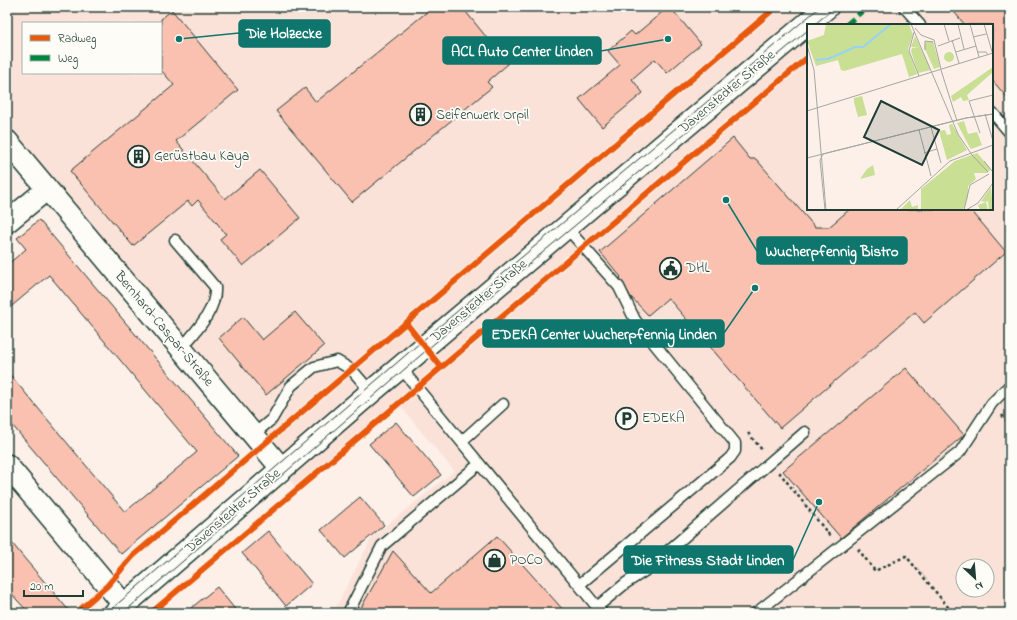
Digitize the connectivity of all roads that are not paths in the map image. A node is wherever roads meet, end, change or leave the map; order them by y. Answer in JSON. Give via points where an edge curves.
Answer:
{"nodes":[{"id":1,"x":827,"y":7,"type":"edge"},
{"id":2,"x":904,"y":7,"type":"edge"},
{"id":3,"x":919,"y":24,"type":"edge"},
{"id":4,"x":993,"y":113,"type":"edge"},
{"id":5,"x":1010,"y":133,"type":"edge"},
{"id":6,"x":7,"y":141,"type":"edge"},
{"id":7,"x":46,"y":190,"type":"junction"},
{"id":8,"x":7,"y":222,"type":"edge"},
{"id":9,"x":566,"y":227,"type":"junction"},
{"id":10,"x":175,"y":240,"type":"dead end"},
{"id":11,"x":181,"y":349,"type":"junction"},
{"id":12,"x":400,"y":367,"type":"junction"},
{"id":13,"x":1010,"y":385,"type":"edge"},
{"id":14,"x":371,"y":392,"type":"junction"},
{"id":15,"x":503,"y":404,"type":"dead end"},
{"id":16,"x":806,"y":432,"type":"dead end"},
{"id":17,"x":253,"y":435,"type":"junction"},
{"id":18,"x":462,"y":441,"type":"junction"},
{"id":19,"x":479,"y":464,"type":"junction"},
{"id":20,"x":7,"y":465,"type":"edge"},
{"id":21,"x":282,"y":469,"type":"junction"},
{"id":22,"x":579,"y":585,"type":"junction"},
{"id":23,"x":120,"y":609,"type":"edge"},
{"id":24,"x":599,"y":610,"type":"edge"},
{"id":25,"x":348,"y":613,"type":"edge"},
{"id":26,"x":756,"y":613,"type":"edge"}],
"edges":[{"from":1,"to":9,"type":"street","name":"Davenstedter Straße"},
{"from":2,"to":3,"type":"lane"},
{"from":4,"to":5,"type":"lane"},
{"from":6,"to":7,"type":"street","name":"Bernhard-Caspar-Straße"},
{"from":7,"to":8,"type":"street"},
{"from":7,"to":11,"type":"street","name":"Bernhard-Caspar-Straße"},
{"from":9,"to":12,"type":"street","name":"Davenstedter Straße"},
{"from":9,"to":22,"type":"lane","via":[[619,287],[635,320],[735,443],[735,451],[730,458]]},
{"from":10,"to":11,"type":"lane","via":[[215,287],[216,296],[198,328]]},
{"from":11,"to":17,"type":"street","name":"Bernhard-Caspar-Straße"},
{"from":12,"to":14,"type":"street","name":"Davenstedter Straße"},
{"from":12,"to":18,"type":"lane"},
{"from":13,"to":26,"type":"lane","via":[[992,403],[960,452]]},
{"from":14,"to":17,"type":"lane","via":[[352,370],[337,361],[314,367],[291,386],[272,419]]},
{"from":14,"to":21,"type":"street","name":"Davenstedter Straße"},
{"from":15,"to":18,"type":"lane"},
{"from":16,"to":24,"type":"lane","via":[[646,570],[626,583]]},
{"from":17,"to":21,"type":"street","name":"Bernhard-Caspar-Straße"},
{"from":18,"to":19,"type":"lane"},
{"from":19,"to":22,"type":"lane"},
{"from":19,"to":25,"type":"lane","via":[[382,546]]},
{"from":20,"to":23,"type":"street"},
{"from":21,"to":23,"type":"street","name":"Davenstedter Straße"},
{"from":22,"to":24,"type":"lane"}]}
